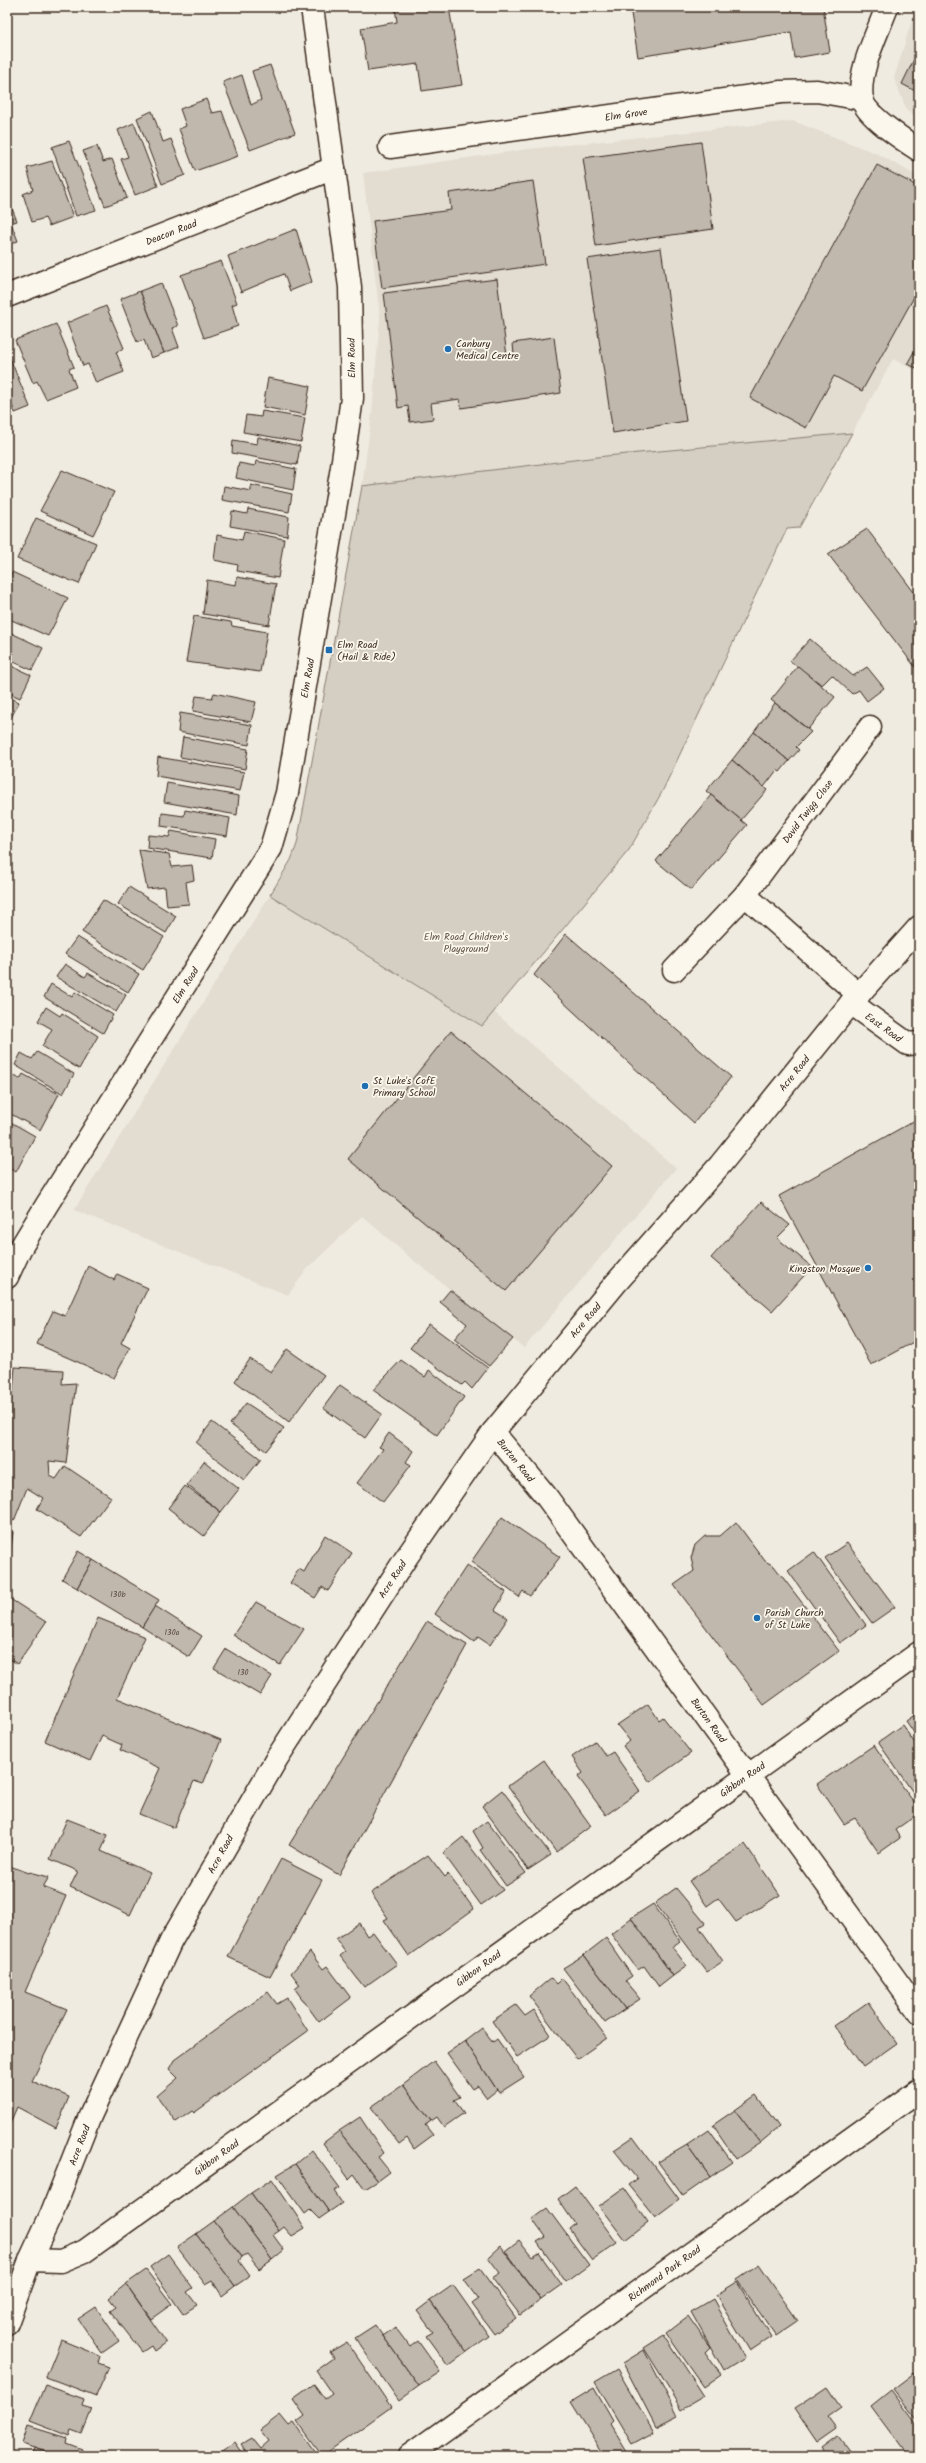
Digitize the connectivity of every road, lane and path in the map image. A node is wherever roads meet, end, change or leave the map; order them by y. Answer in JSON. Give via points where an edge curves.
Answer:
{"nodes":[{"id":1,"x":312,"y":7,"type":"edge"},
{"id":2,"x":887,"y":7,"type":"edge"},
{"id":3,"x":862,"y":100,"type":"junction"},
{"id":4,"x":390,"y":147,"type":"dead end"},
{"id":5,"x":919,"y":150,"type":"edge"},
{"id":6,"x":334,"y":168,"type":"junction"},
{"id":7,"x":7,"y":296,"type":"edge"},
{"id":8,"x":870,"y":727,"type":"dead end"},
{"id":9,"x":745,"y":895,"type":"junction"},
{"id":10,"x":919,"y":927,"type":"edge"},
{"id":11,"x":674,"y":970,"type":"dead end"},
{"id":12,"x":855,"y":999,"type":"junction"},
{"id":13,"x":919,"y":1043,"type":"edge"},
{"id":14,"x":7,"y":1277,"type":"edge"},
{"id":15,"x":493,"y":1432,"type":"junction"},
{"id":16,"x":919,"y":1653,"type":"edge"},
{"id":17,"x":748,"y":1774,"type":"junction"},
{"id":18,"x":919,"y":2012,"type":"edge"},
{"id":19,"x":919,"y":2090,"type":"edge"},
{"id":20,"x":30,"y":2260,"type":"junction"},
{"id":21,"x":7,"y":2323,"type":"edge"},
{"id":22,"x":409,"y":2456,"type":"edge"}],
"edges":[{"from":1,"to":6,"type":"street","name":"Elm Road"},
{"from":2,"to":3,"type":"street","via":[[864,69]]},
{"from":3,"to":4,"type":"street","name":"Elm Grove","via":[[817,91],[781,92]]},
{"from":3,"to":5,"type":"street","via":[[866,107],[898,137]]},
{"from":6,"to":7,"type":"street","name":"Deacon Road"},
{"from":6,"to":14,"type":"street","name":"Elm Road","via":[[350,287],[352,398],[287,793],[271,848],[42,1212]]},
{"from":8,"to":9,"type":"street","name":"David Twigg Close"},
{"from":9,"to":11,"type":"street","name":"David Twigg Close"},
{"from":9,"to":12,"type":"street"},
{"from":10,"to":12,"type":"street","name":"Acre Road"},
{"from":12,"to":13,"type":"street","name":"East Road","via":[[908,1044]]},
{"from":12,"to":15,"type":"street","name":"Acre Road","via":[[720,1165],[616,1283]]},
{"from":15,"to":17,"type":"street","name":"Burton Road","via":[[546,1496]]},
{"from":15,"to":20,"type":"street","name":"Acre Road","via":[[406,1558],[277,1758],[171,1941],[90,2116],[51,2215]]},
{"from":16,"to":17,"type":"street","name":"Gibbon Road"},
{"from":17,"to":18,"type":"street","name":"Burton Road"},
{"from":17,"to":20,"type":"street","name":"Gibbon Road","via":[[85,2252],[61,2261]]},
{"from":19,"to":22,"type":"street","name":"Richmond Park Road"},
{"from":20,"to":21,"type":"street","name":"Acre Road"}]}
